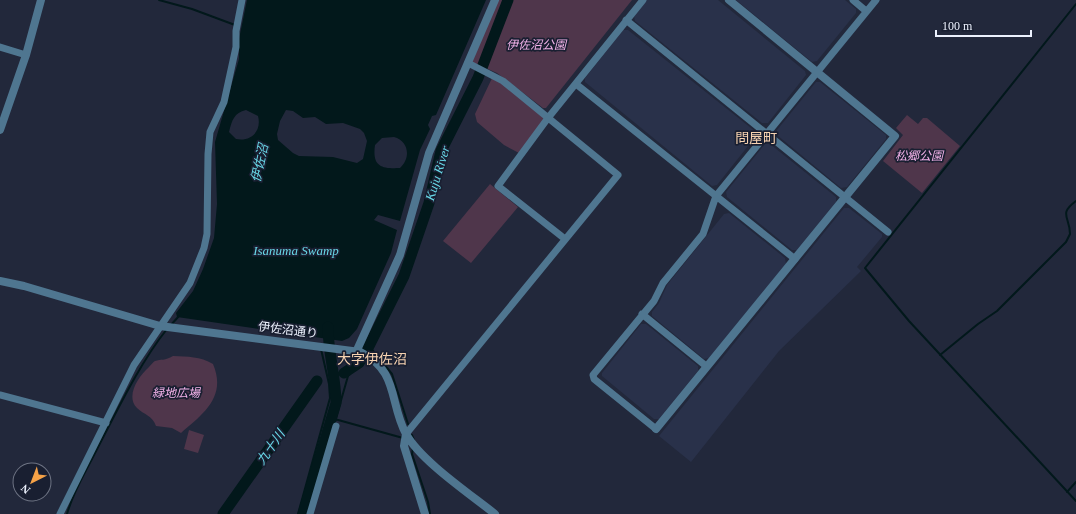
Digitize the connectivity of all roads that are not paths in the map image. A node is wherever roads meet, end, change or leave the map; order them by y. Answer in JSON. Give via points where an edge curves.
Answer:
{"nodes":[{"id":1,"x":41,"y":0,"type":"edge"},
{"id":2,"x":242,"y":0,"type":"edge"},
{"id":3,"x":495,"y":0,"type":"edge"},
{"id":4,"x":643,"y":0,"type":"edge"},
{"id":5,"x":729,"y":0,"type":"edge"},
{"id":6,"x":853,"y":0,"type":"edge"},
{"id":7,"x":876,"y":0,"type":"edge"},
{"id":8,"x":866,"y":11,"type":"junction"},
{"id":9,"x":626,"y":20,"type":"junction"},
{"id":10,"x":0,"y":47,"type":"edge"},
{"id":11,"x":26,"y":55,"type":"junction"},
{"id":12,"x":468,"y":64,"type":"junction"},
{"id":13,"x":817,"y":71,"type":"junction"},
{"id":14,"x":576,"y":84,"type":"junction"},
{"id":15,"x":2,"y":116,"type":"edge"},
{"id":16,"x":548,"y":118,"type":"junction"},
{"id":17,"x":0,"y":130,"type":"edge"},
{"id":18,"x":766,"y":134,"type":"junction"},
{"id":19,"x":716,"y":196,"type":"junction"},
{"id":20,"x":845,"y":197,"type":"junction"},
{"id":21,"x":888,"y":232,"type":"dead end"},
{"id":22,"x":565,"y":239,"type":"junction"},
{"id":23,"x":795,"y":259,"type":"junction"},
{"id":24,"x":0,"y":281,"type":"edge"},
{"id":25,"x":642,"y":314,"type":"junction"},
{"id":26,"x":160,"y":326,"type":"junction"},
{"id":27,"x":358,"y":351,"type":"junction"},
{"id":28,"x":706,"y":366,"type":"junction"},
{"id":29,"x":0,"y":395,"type":"edge"},
{"id":30,"x":106,"y":423,"type":"junction"},
{"id":31,"x":336,"y":426,"type":"dead end"},
{"id":32,"x":656,"y":429,"type":"joint"},
{"id":33,"x":406,"y":434,"type":"junction"},
{"id":34,"x":60,"y":514,"type":"edge"},
{"id":35,"x":310,"y":514,"type":"edge"},
{"id":36,"x":425,"y":514,"type":"edge"},
{"id":37,"x":495,"y":514,"type":"edge"}],
"edges":[{"from":1,"to":11,"type":"street"},
{"from":2,"to":26,"type":"street","via":[[236,31],[236,47],[224,102],[210,132],[208,234],[190,283]]},
{"from":3,"to":12,"type":"street"},
{"from":4,"to":9,"type":"street"},
{"from":5,"to":13,"type":"street"},
{"from":6,"to":8,"type":"street"},
{"from":7,"to":8,"type":"street"},
{"from":8,"to":13,"type":"street"},
{"from":9,"to":14,"type":"street"},
{"from":9,"to":18,"type":"street"},
{"from":10,"to":11,"type":"street"},
{"from":11,"to":15,"type":"street"},
{"from":12,"to":16,"type":"street","via":[[503,81]]},
{"from":12,"to":27,"type":"street","via":[[429,153],[400,255]]},
{"from":13,"to":18,"type":"street"},
{"from":13,"to":20,"type":"street","via":[[895,134]]},
{"from":14,"to":16,"type":"street"},
{"from":14,"to":19,"type":"street"},
{"from":15,"to":17,"type":"street"},
{"from":16,"to":22,"type":"street","via":[[498,186]]},
{"from":16,"to":22,"type":"street","via":[[618,175]]},
{"from":18,"to":19,"type":"street"},
{"from":18,"to":20,"type":"street"},
{"from":19,"to":23,"type":"street"},
{"from":19,"to":25,"type":"street","via":[[703,234],[663,283],[654,301]]},
{"from":20,"to":21,"type":"street"},
{"from":20,"to":23,"type":"street"},
{"from":22,"to":33,"type":"street"},
{"from":23,"to":28,"type":"street"},
{"from":24,"to":26,"type":"street","name":"伊佐沼通り"},
{"from":25,"to":28,"type":"street"},
{"from":25,"to":32,"type":"street","via":[[593,376]]},
{"from":26,"to":27,"type":"street","name":"伊佐沼通り"},
{"from":26,"to":30,"type":"street","via":[[134,365]]},
{"from":27,"to":33,"type":"street","name":"伊佐沼通り","via":[[370,356],[386,374]]},
{"from":28,"to":32,"type":"street"},
{"from":29,"to":30,"type":"street"},
{"from":30,"to":34,"type":"street"},
{"from":31,"to":35,"type":"street"},
{"from":33,"to":36,"type":"street","via":[[404,446]]},
{"from":33,"to":37,"type":"street","name":"伊佐沼通り","via":[[417,450],[431,463]]}]}
